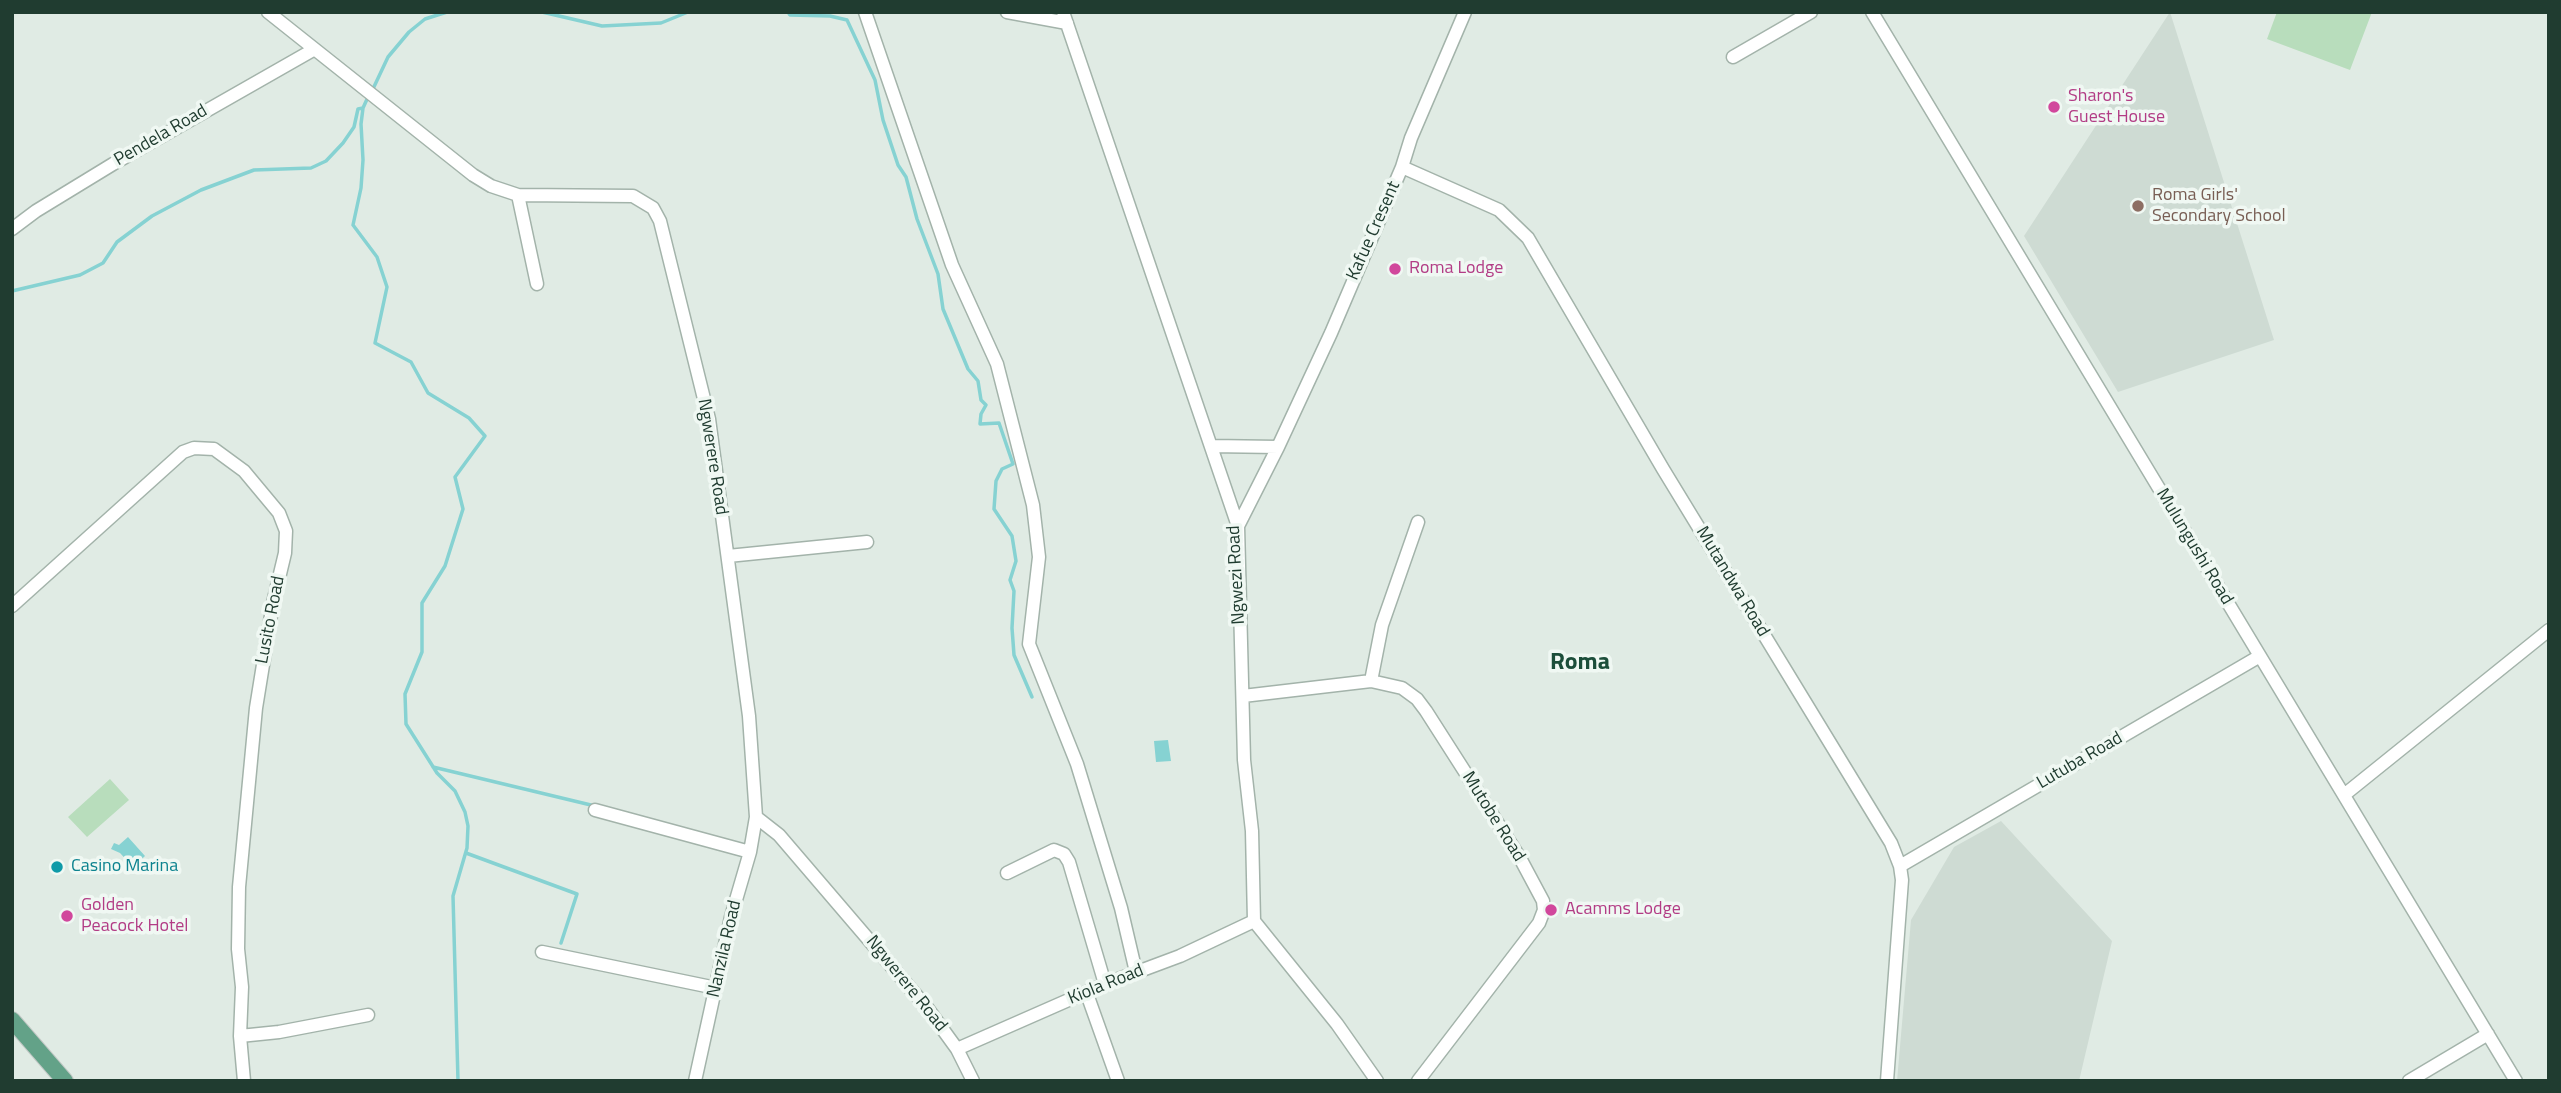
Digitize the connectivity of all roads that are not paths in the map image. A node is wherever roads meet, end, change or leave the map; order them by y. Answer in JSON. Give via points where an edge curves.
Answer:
{"nodes":[{"id":1,"x":268,"y":12,"type":"edge"},
{"id":2,"x":865,"y":12,"type":"edge"},
{"id":3,"x":1007,"y":12,"type":"edge"},
{"id":4,"x":1465,"y":12,"type":"edge"},
{"id":5,"x":1811,"y":12,"type":"edge"},
{"id":6,"x":1872,"y":12,"type":"edge"},
{"id":7,"x":1065,"y":18,"type":"edge"},
{"id":8,"x":313,"y":50,"type":"junction"},
{"id":9,"x":1733,"y":57,"type":"dead end"},
{"id":10,"x":1402,"y":167,"type":"junction"},
{"id":11,"x":518,"y":195,"type":"junction"},
{"id":12,"x":12,"y":229,"type":"edge"},
{"id":13,"x":537,"y":284,"type":"dead end"},
{"id":14,"x":1211,"y":446,"type":"junction"},
{"id":15,"x":1278,"y":447,"type":"junction"},
{"id":16,"x":1418,"y":522,"type":"dead end"},
{"id":17,"x":1238,"y":526,"type":"junction"},
{"id":18,"x":867,"y":542,"type":"dead end"},
{"id":19,"x":728,"y":556,"type":"junction"},
{"id":20,"x":12,"y":606,"type":"edge"},
{"id":21,"x":2549,"y":630,"type":"edge"},
{"id":22,"x":2260,"y":656,"type":"junction"},
{"id":23,"x":1371,"y":681,"type":"junction"},
{"id":24,"x":1243,"y":696,"type":"junction"},
{"id":25,"x":2344,"y":795,"type":"junction"},
{"id":26,"x":595,"y":810,"type":"dead end"},
{"id":27,"x":756,"y":817,"type":"junction"},
{"id":28,"x":750,"y":852,"type":"junction"},
{"id":29,"x":1900,"y":866,"type":"junction"},
{"id":30,"x":1007,"y":873,"type":"dead end"},
{"id":31,"x":1254,"y":921,"type":"junction"},
{"id":32,"x":542,"y":952,"type":"dead end"},
{"id":33,"x":1136,"y":972,"type":"junction"},
{"id":34,"x":1105,"y":984,"type":"junction"},
{"id":35,"x":716,"y":988,"type":"junction"},
{"id":36,"x":1087,"y":994,"type":"junction"},
{"id":37,"x":368,"y":1015,"type":"dead end"},
{"id":38,"x":12,"y":1020,"type":"edge"},
{"id":39,"x":2488,"y":1034,"type":"junction"},
{"id":40,"x":240,"y":1036,"type":"junction"},
{"id":41,"x":957,"y":1049,"type":"junction"},
{"id":42,"x":65,"y":1081,"type":"edge"},
{"id":43,"x":244,"y":1081,"type":"edge"},
{"id":44,"x":695,"y":1081,"type":"edge"},
{"id":45,"x":973,"y":1081,"type":"edge"},
{"id":46,"x":1118,"y":1081,"type":"edge"},
{"id":47,"x":1377,"y":1081,"type":"edge"},
{"id":48,"x":1418,"y":1081,"type":"edge"},
{"id":49,"x":1887,"y":1081,"type":"edge"},
{"id":50,"x":2409,"y":1081,"type":"edge"},
{"id":51,"x":2516,"y":1081,"type":"edge"}],
"edges":[{"from":1,"to":8,"type":"street","name":"Ngwerere Road"},
{"from":2,"to":33,"type":"street","via":[[952,265],[997,364],[1033,505],[1039,557],[1029,644],[1077,764]]},
{"from":3,"to":7,"type":"street"},
{"from":4,"to":10,"type":"street","name":"Kafue Cresent"},
{"from":5,"to":9,"type":"street"},
{"from":6,"to":22,"type":"street","name":"Mulungushi Road"},
{"from":7,"to":14,"type":"street","name":"Ngwezi Road"},
{"from":8,"to":11,"type":"street","name":"Ngwerere Road","via":[[473,175]]},
{"from":8,"to":12,"type":"street","name":"Pendela Road","via":[[113,164]]},
{"from":10,"to":15,"type":"street","name":"Kafue Cresent"},
{"from":10,"to":29,"type":"street","name":"Mutandwa Road","via":[[1500,210],[1528,238],[1891,843]]},
{"from":11,"to":13,"type":"street"},
{"from":11,"to":19,"type":"street","name":"Ngwerere Road","via":[[621,195],[653,208],[709,419]]},
{"from":14,"to":15,"type":"street"},
{"from":14,"to":17,"type":"street","name":"Ngwezi Road"},
{"from":15,"to":17,"type":"street","name":"Kafue Cresent"},
{"from":16,"to":23,"type":"street","via":[[1382,625]]},
{"from":17,"to":24,"type":"street","name":"Ngwezi Road"},
{"from":18,"to":19,"type":"street"},
{"from":19,"to":27,"type":"street","name":"Ngwerere Road","via":[[749,716]]},
{"from":20,"to":40,"type":"street","name":"Lusito Road","via":[[183,452],[194,448],[214,449],[244,471],[279,513],[286,531],[285,554],[272,603],[256,708],[239,887]]},
{"from":21,"to":25,"type":"street"},
{"from":22,"to":25,"type":"street","name":"Mulungushi Road"},
{"from":22,"to":29,"type":"street","name":"Lutuba Road"},
{"from":23,"to":24,"type":"street","name":"Mutobe Road"},
{"from":23,"to":48,"type":"street","name":"Mutobe Road","via":[[1402,688],[1417,699],[1543,901],[1539,923]]},
{"from":24,"to":31,"type":"street","name":"Ngwezi Road"},
{"from":25,"to":39,"type":"street","name":"Mulungushi Road"},
{"from":26,"to":28,"type":"street"},
{"from":27,"to":28,"type":"street","name":"Nanzila Road"},
{"from":27,"to":41,"type":"street","name":"Ngwerere Road","via":[[779,835],[838,902]]},
{"from":28,"to":35,"type":"street","name":"Nanzila Road"},
{"from":29,"to":49,"type":"street","name":"Mutandwa Road","via":[[1902,891]]},
{"from":30,"to":34,"type":"street","via":[[1054,850],[1063,854]]},
{"from":31,"to":33,"type":"street","name":"Kiola Road","via":[[1180,957]]},
{"from":31,"to":47,"type":"street"},
{"from":32,"to":35,"type":"street"},
{"from":33,"to":34,"type":"street","name":"Kiola Road"},
{"from":34,"to":36,"type":"street","name":"Kiola Road"},
{"from":35,"to":44,"type":"street","name":"Nanzila Road"},
{"from":36,"to":41,"type":"street","name":"Kiola Road"},
{"from":36,"to":46,"type":"street"},
{"from":37,"to":40,"type":"street"},
{"from":38,"to":42,"type":"main road"},
{"from":39,"to":50,"type":"street"},
{"from":39,"to":51,"type":"street","name":"Mulungushi Road"},
{"from":40,"to":43,"type":"street","name":"Lusito Road"},
{"from":41,"to":45,"type":"street","name":"Ngwerere Road"}]}
